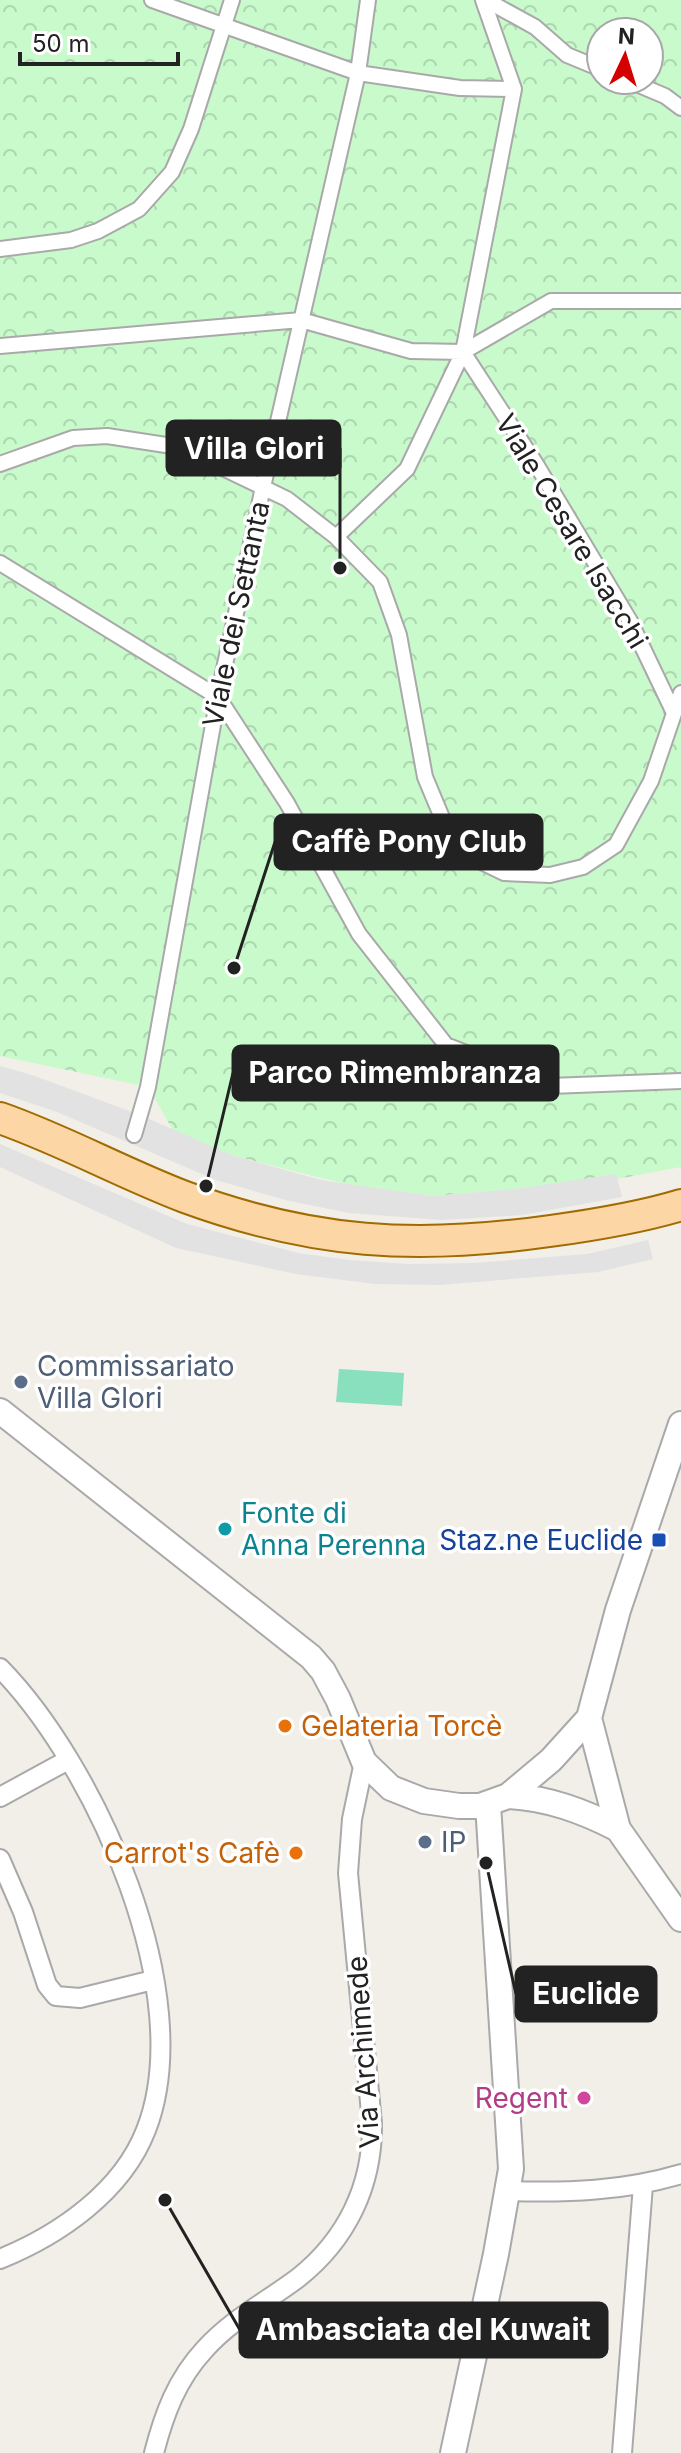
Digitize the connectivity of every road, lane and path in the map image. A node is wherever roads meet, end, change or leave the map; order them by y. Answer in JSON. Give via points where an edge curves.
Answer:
{"nodes":[{"id":1,"x":152,"y":0,"type":"edge"},
{"id":2,"x":232,"y":0,"type":"edge"},
{"id":3,"x":368,"y":0,"type":"edge"},
{"id":4,"x":485,"y":0,"type":"edge"},
{"id":5,"x":224,"y":26,"type":"junction"},
{"id":6,"x":585,"y":62,"type":"edge"},
{"id":7,"x":358,"y":73,"type":"junction"},
{"id":8,"x":514,"y":89,"type":"junction"},
{"id":9,"x":0,"y":249,"type":"edge"},
{"id":10,"x":681,"y":301,"type":"edge"},
{"id":11,"x":301,"y":320,"type":"junction"},
{"id":12,"x":0,"y":346,"type":"edge"},
{"id":13,"x":463,"y":352,"type":"junction"},
{"id":14,"x":0,"y":464,"type":"edge"},
{"id":15,"x":263,"y":487,"type":"junction"},
{"id":16,"x":336,"y":537,"type":"junction"},
{"id":17,"x":0,"y":563,"type":"edge"},
{"id":18,"x":681,"y":693,"type":"edge"},
{"id":19,"x":218,"y":697,"type":"junction"},
{"id":20,"x":674,"y":713,"type":"junction"},
{"id":21,"x":681,"y":1081,"type":"edge"},
{"id":22,"x":0,"y":1118,"type":"edge"},
{"id":23,"x":134,"y":1135,"type":"dead end"},
{"id":24,"x":681,"y":1205,"type":"edge"},
{"id":25,"x":0,"y":1411,"type":"edge"},
{"id":26,"x":681,"y":1424,"type":"edge"},
{"id":27,"x":0,"y":1668,"type":"edge"},
{"id":28,"x":589,"y":1718,"type":"junction"},
{"id":29,"x":68,"y":1760,"type":"junction"},
{"id":30,"x":364,"y":1762,"type":"junction"},
{"id":31,"x":0,"y":1797,"type":"edge"},
{"id":32,"x":498,"y":1800,"type":"junction"},
{"id":33,"x":618,"y":1829,"type":"junction"},
{"id":34,"x":0,"y":1859,"type":"edge"},
{"id":35,"x":681,"y":1919,"type":"edge"},
{"id":36,"x":153,"y":1980,"type":"junction"},
{"id":37,"x":681,"y":2174,"type":"edge"},
{"id":38,"x":643,"y":2185,"type":"junction"},
{"id":39,"x":508,"y":2191,"type":"junction"},
{"id":40,"x":0,"y":2259,"type":"edge"},
{"id":41,"x":154,"y":2453,"type":"edge"},
{"id":42,"x":453,"y":2453,"type":"edge"},
{"id":43,"x":622,"y":2453,"type":"edge"}],
"edges":[{"from":1,"to":5,"type":"street"},
{"from":2,"to":5,"type":"street"},
{"from":3,"to":7,"type":"street","name":"Viale dei Settanta"},
{"from":4,"to":6,"type":"street"},
{"from":4,"to":8,"type":"street"},
{"from":5,"to":7,"type":"street"},
{"from":5,"to":9,"type":"street","via":[[172,172],[139,209],[71,240]]},
{"from":7,"to":8,"type":"street","via":[[460,88]]},
{"from":7,"to":11,"type":"street","name":"Viale dei Settanta"},
{"from":8,"to":13,"type":"street"},
{"from":10,"to":13,"type":"street","via":[[551,301]]},
{"from":11,"to":12,"type":"street"},
{"from":11,"to":13,"type":"street","via":[[411,351]]},
{"from":11,"to":15,"type":"street","name":"Viale dei Settanta"},
{"from":13,"to":16,"type":"street","via":[[407,469]]},
{"from":13,"to":20,"type":"street","name":"Viale Cesare Isacchi","via":[[630,621]]},
{"from":14,"to":15,"type":"street","via":[[73,438],[107,436],[179,447]]},
{"from":15,"to":16,"type":"street"},
{"from":15,"to":19,"type":"street","name":"Viale dei Settanta"},
{"from":16,"to":20,"type":"street","via":[[380,582],[399,635],[425,777],[443,820],[471,857],[504,873],[550,875],[583,867],[616,845],[651,781]]},
{"from":17,"to":19,"type":"street"},
{"from":18,"to":20,"type":"street"},
{"from":19,"to":21,"type":"street","via":[[287,803],[359,934],[446,1045],[550,1086]]},
{"from":19,"to":23,"type":"street","name":"Viale dei Settanta","via":[[148,1087]]},
{"from":22,"to":24,"type":"main road","via":[[185,1197],[282,1226],[344,1237],[405,1242],[496,1239]]},
{"from":25,"to":30,"type":"street","via":[[317,1663]]},
{"from":26,"to":28,"type":"street","via":[[618,1610]]},
{"from":27,"to":29,"type":"street"},
{"from":28,"to":32,"type":"street","via":[[551,1760]]},
{"from":28,"to":33,"type":"street"},
{"from":29,"to":31,"type":"street"},
{"from":29,"to":36,"type":"street","via":[[107,1831],[131,1891]]},
{"from":30,"to":32,"type":"street","via":[[408,1796],[449,1805]]},
{"from":30,"to":41,"type":"street","name":"Via Archimede","via":[[348,1858],[372,2123],[366,2184],[344,2226],[309,2268],[229,2326],[195,2360],[170,2401]]},
{"from":32,"to":33,"type":"street","via":[[528,1797],[563,1805]]},
{"from":32,"to":39,"type":"street","via":[[489,1852],[511,2165]]},
{"from":33,"to":35,"type":"street"},
{"from":34,"to":36,"type":"street","via":[[47,1985],[56,1996],[80,1998]]},
{"from":36,"to":40,"type":"street","via":[[160,2062],[154,2104],[141,2140],[107,2188],[73,2220]]},
{"from":37,"to":38,"type":"street"},
{"from":38,"to":39,"type":"street"},
{"from":38,"to":43,"type":"street"},
{"from":39,"to":42,"type":"street"}]}
